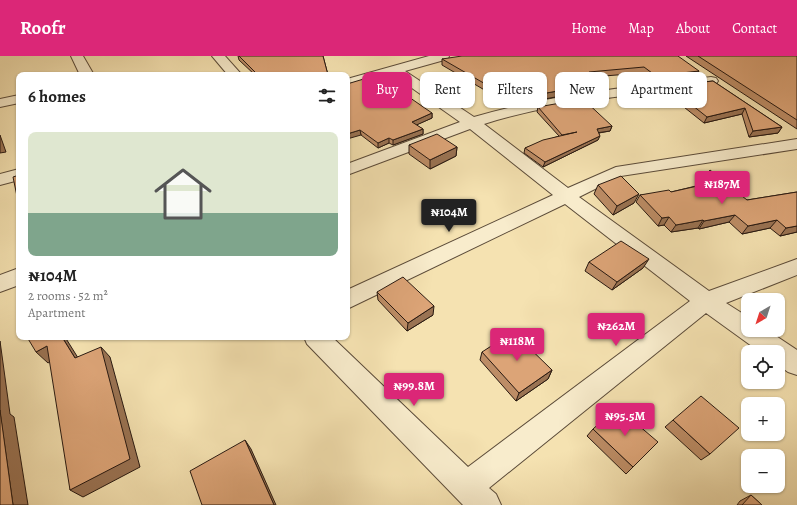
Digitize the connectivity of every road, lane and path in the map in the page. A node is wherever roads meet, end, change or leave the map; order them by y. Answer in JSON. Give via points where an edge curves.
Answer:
{"nodes":[{"id":1,"x":77,"y":56,"type":"edge"},
{"id":2,"x":218,"y":56,"type":"edge"},
{"id":3,"x":443,"y":56,"type":"edge"},
{"id":4,"x":693,"y":68,"type":"edge"},
{"id":5,"x":396,"y":70,"type":"junction"},
{"id":6,"x":85,"y":72,"type":"edge"},
{"id":7,"x":232,"y":72,"type":"edge"},
{"id":8,"x":712,"y":81,"type":"junction"},
{"id":9,"x":350,"y":82,"type":"edge"},
{"id":10,"x":725,"y":90,"type":"edge"},
{"id":11,"x":16,"y":100,"type":"edge"},
{"id":12,"x":0,"y":103,"type":"edge"},
{"id":13,"x":472,"y":123,"type":"junction"},
{"id":14,"x":795,"y":138,"type":"edge"},
{"id":15,"x":350,"y":169,"type":"edge"},
{"id":16,"x":16,"y":175,"type":"edge"},
{"id":17,"x":0,"y":180,"type":"edge"},
{"id":18,"x":565,"y":195,"type":"junction"},
{"id":19,"x":797,"y":267,"type":"edge"},
{"id":20,"x":16,"y":277,"type":"edge"},
{"id":21,"x":0,"y":284,"type":"edge"},
{"id":22,"x":350,"y":299,"type":"edge"},
{"id":23,"x":706,"y":301,"type":"junction"},
{"id":24,"x":319,"y":340,"type":"edge"},
{"id":25,"x":797,"y":364,"type":"edge"},
{"id":26,"x":475,"y":496,"type":"edge"}],
"edges":[{"from":1,"to":6,"type":"street"},
{"from":2,"to":7,"type":"street"},
{"from":3,"to":5,"type":"street"},
{"from":4,"to":8,"type":"street"},
{"from":5,"to":9,"type":"street"},
{"from":5,"to":13,"type":"street"},
{"from":8,"to":10,"type":"street"},
{"from":8,"to":13,"type":"street","via":[[568,100],[504,113]]},
{"from":11,"to":12,"type":"street"},
{"from":13,"to":15,"type":"street"},
{"from":13,"to":18,"type":"street"},
{"from":14,"to":18,"type":"street","via":[[616,172]]},
{"from":16,"to":17,"type":"street"},
{"from":18,"to":22,"type":"street"},
{"from":18,"to":23,"type":"street"},
{"from":19,"to":23,"type":"street"},
{"from":20,"to":21,"type":"street"},
{"from":23,"to":25,"type":"street"},
{"from":23,"to":26,"type":"street"},
{"from":24,"to":26,"type":"street"}]}
